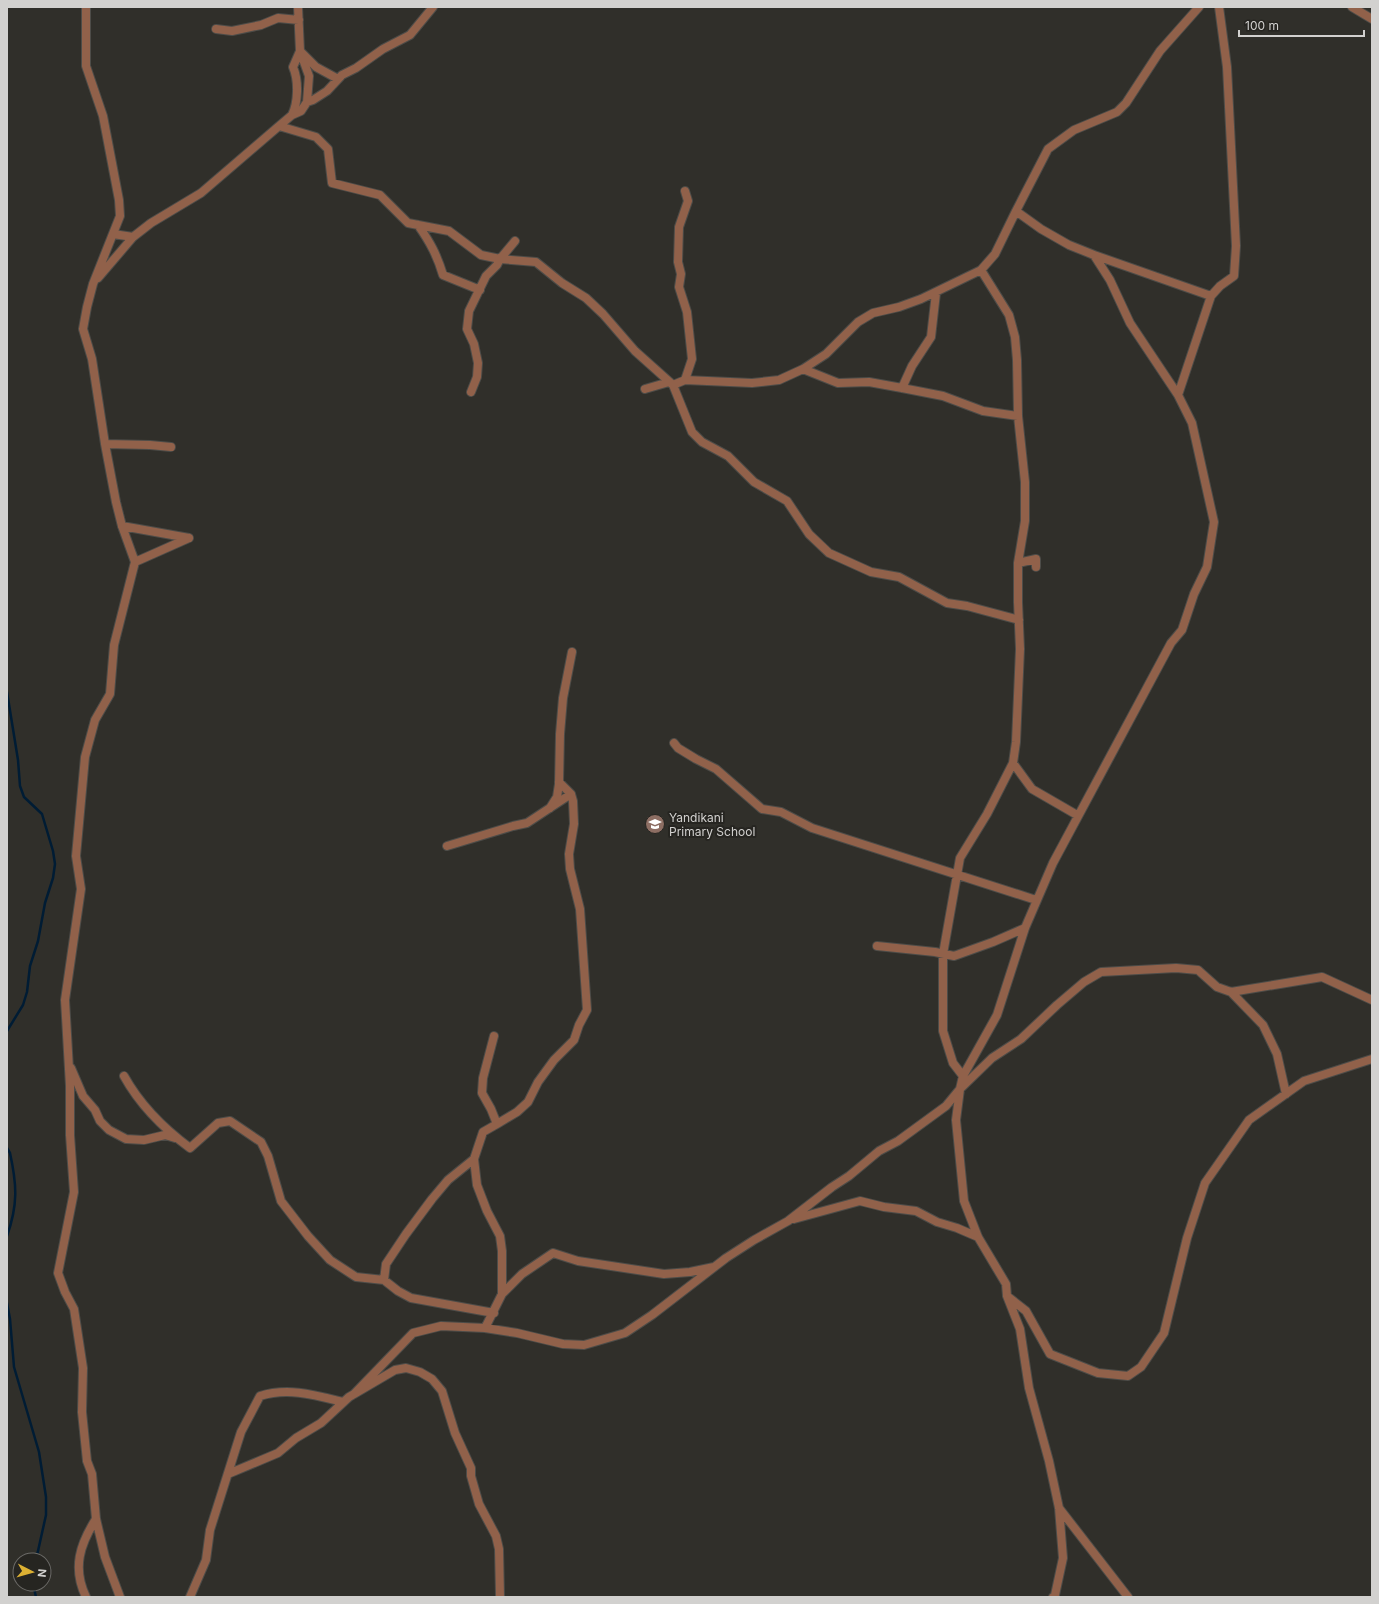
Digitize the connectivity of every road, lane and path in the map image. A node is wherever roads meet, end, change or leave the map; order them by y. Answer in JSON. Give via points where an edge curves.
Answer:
{"nodes":[{"id":1,"x":86,"y":7,"type":"edge"},
{"id":2,"x":298,"y":7,"type":"edge"},
{"id":3,"x":433,"y":7,"type":"edge"},
{"id":4,"x":1199,"y":7,"type":"edge"},
{"id":5,"x":1219,"y":7,"type":"edge"},
{"id":6,"x":1352,"y":7,"type":"edge"},
{"id":7,"x":1372,"y":19,"type":"edge"},
{"id":8,"x":299,"y":20,"type":"junction"},
{"id":9,"x":216,"y":29,"type":"dead end"},
{"id":10,"x":300,"y":52,"type":"junction"},
{"id":11,"x":338,"y":79,"type":"junction"},
{"id":12,"x":307,"y":102,"type":"junction"},
{"id":13,"x":292,"y":115,"type":"junction"},
{"id":14,"x":279,"y":126,"type":"junction"},
{"id":15,"x":685,"y":191,"type":"dead end"},
{"id":16,"x":1016,"y":211,"type":"junction"},
{"id":17,"x":418,"y":225,"type":"junction"},
{"id":18,"x":113,"y":234,"type":"junction"},
{"id":19,"x":133,"y":237,"type":"junction"},
{"id":20,"x":515,"y":241,"type":"dead end"},
{"id":21,"x":1094,"y":255,"type":"junction"},
{"id":22,"x":500,"y":259,"type":"junction"},
{"id":23,"x":981,"y":270,"type":"junction"},
{"id":24,"x":93,"y":284,"type":"junction"},
{"id":25,"x":480,"y":290,"type":"junction"},
{"id":26,"x":936,"y":293,"type":"junction"},
{"id":27,"x":1211,"y":296,"type":"junction"},
{"id":28,"x":803,"y":369,"type":"junction"},
{"id":29,"x":685,"y":380,"type":"junction"},
{"id":30,"x":671,"y":384,"type":"junction"},
{"id":31,"x":902,"y":388,"type":"junction"},
{"id":32,"x":645,"y":389,"type":"dead end"},
{"id":33,"x":471,"y":392,"type":"dead end"},
{"id":34,"x":1178,"y":395,"type":"junction"},
{"id":35,"x":1018,"y":416,"type":"junction"},
{"id":36,"x":105,"y":444,"type":"junction"},
{"id":37,"x":171,"y":447,"type":"dead end"},
{"id":38,"x":122,"y":526,"type":"junction"},
{"id":39,"x":135,"y":562,"type":"junction"},
{"id":40,"x":1018,"y":563,"type":"junction"},
{"id":41,"x":1036,"y":567,"type":"dead end"},
{"id":42,"x":1019,"y":620,"type":"junction"},
{"id":43,"x":572,"y":652,"type":"dead end"},
{"id":44,"x":674,"y":743,"type":"dead end"},
{"id":45,"x":1013,"y":763,"type":"junction"},
{"id":46,"x":560,"y":782,"type":"junction"},
{"id":47,"x":571,"y":794,"type":"junction"},
{"id":48,"x":550,"y":808,"type":"junction"},
{"id":49,"x":1077,"y":815,"type":"junction"},
{"id":50,"x":447,"y":846,"type":"dead end"},
{"id":51,"x":956,"y":875,"type":"junction"},
{"id":52,"x":1036,"y":900,"type":"junction"},
{"id":53,"x":1025,"y":928,"type":"junction"},
{"id":54,"x":876,"y":946,"type":"dead end"},
{"id":55,"x":943,"y":954,"type":"junction"},
{"id":56,"x":1232,"y":992,"type":"junction"},
{"id":57,"x":1372,"y":1000,"type":"edge"},
{"id":58,"x":494,"y":1036,"type":"dead end"},
{"id":59,"x":1372,"y":1059,"type":"edge"},
{"id":60,"x":69,"y":1065,"type":"junction"},
{"id":61,"x":124,"y":1076,"type":"dead end"},
{"id":62,"x":963,"y":1076,"type":"junction"},
{"id":63,"x":960,"y":1089,"type":"junction"},
{"id":64,"x":1286,"y":1094,"type":"junction"},
{"id":65,"x":497,"y":1124,"type":"junction"},
{"id":66,"x":177,"y":1139,"type":"junction"},
{"id":67,"x":474,"y":1159,"type":"junction"},
{"id":68,"x":788,"y":1221,"type":"junction"},
{"id":69,"x":978,"y":1237,"type":"junction"},
{"id":70,"x":717,"y":1266,"type":"junction"},
{"id":71,"x":384,"y":1280,"type":"junction"},
{"id":72,"x":502,"y":1294,"type":"junction"},
{"id":73,"x":1007,"y":1296,"type":"junction"},
{"id":74,"x":494,"y":1313,"type":"junction"},
{"id":75,"x":485,"y":1328,"type":"junction"},
{"id":76,"x":354,"y":1394,"type":"junction"},
{"id":77,"x":343,"y":1402,"type":"junction"},
{"id":78,"x":228,"y":1474,"type":"junction"},
{"id":79,"x":1059,"y":1508,"type":"junction"},
{"id":80,"x":96,"y":1519,"type":"junction"},
{"id":81,"x":1054,"y":1596,"type":"edge"},
{"id":82,"x":86,"y":1597,"type":"edge"},
{"id":83,"x":120,"y":1597,"type":"edge"},
{"id":84,"x":190,"y":1597,"type":"edge"},
{"id":85,"x":500,"y":1597,"type":"edge"},
{"id":86,"x":1128,"y":1597,"type":"edge"}],
"edges":[{"from":1,"to":18,"type":"street","via":[[86,66],[103,116],[119,200],[120,216]]},
{"from":2,"to":8,"type":"street"},
{"from":3,"to":11,"type":"street","via":[[410,35],[383,49]]},
{"from":4,"to":16,"type":"street","via":[[1160,51],[1126,103],[1117,112],[1074,130],[1048,150]]},
{"from":5,"to":27,"type":"street","via":[[1227,66],[1236,246],[1234,276]]},
{"from":6,"to":7,"type":"street"},
{"from":8,"to":9,"type":"street","via":[[278,18],[261,26],[232,31]]},
{"from":8,"to":10,"type":"street"},
{"from":10,"to":11,"type":"street","via":[[316,67]]},
{"from":10,"to":12,"type":"street","via":[[309,76]]},
{"from":10,"to":13,"type":"street","via":[[293,67],[296,74],[296,107]]},
{"from":11,"to":12,"type":"street","via":[[314,100]]},
{"from":12,"to":13,"type":"street","via":[[301,111]]},
{"from":13,"to":14,"type":"street"},
{"from":14,"to":17,"type":"street","via":[[316,137],[328,149],[332,184],[380,195],[408,223]]},
{"from":14,"to":19,"type":"street","via":[[200,193]]},
{"from":15,"to":29,"type":"street","via":[[688,201],[679,228],[679,287],[687,312],[692,359]]},
{"from":16,"to":21,"type":"street","via":[[1069,245]]},
{"from":16,"to":23,"type":"street","via":[[996,254]]},
{"from":17,"to":22,"type":"street","via":[[449,231],[481,255]]},
{"from":17,"to":25,"type":"street","via":[[438,256],[443,275]]},
{"from":18,"to":19,"type":"street"},
{"from":18,"to":24,"type":"street"},
{"from":19,"to":24,"type":"street"},
{"from":20,"to":22,"type":"street"},
{"from":21,"to":27,"type":"street"},
{"from":21,"to":34,"type":"street","via":[[1110,280],[1130,323]]},
{"from":22,"to":25,"type":"street","via":[[486,276]]},
{"from":22,"to":30,"type":"street","via":[[536,262],[586,298],[635,351]]},
{"from":23,"to":26,"type":"street"},
{"from":23,"to":35,"type":"street","via":[[1009,315],[1015,337]]},
{"from":24,"to":36,"type":"street","via":[[83,329],[92,358]]},
{"from":25,"to":33,"type":"street","via":[[469,311],[467,329],[474,344],[478,363],[477,377]]},
{"from":26,"to":28,"type":"street","via":[[899,307],[873,313],[858,322],[826,354]]},
{"from":26,"to":31,"type":"street","via":[[931,337],[912,366]]},
{"from":27,"to":34,"type":"street"},
{"from":28,"to":29,"type":"street","via":[[779,380],[752,383]]},
{"from":28,"to":31,"type":"street","via":[[838,383],[869,382]]},
{"from":29,"to":30,"type":"street"},
{"from":30,"to":32,"type":"street"},
{"from":30,"to":42,"type":"street","via":[[692,432],[702,442],[728,456],[754,482],[787,501],[809,534],[829,553],[871,572],[899,577],[947,603]]},
{"from":31,"to":35,"type":"street","via":[[943,396],[983,411]]},
{"from":34,"to":49,"type":"street","via":[[1192,423],[1214,522],[1207,567],[1194,594],[1182,630],[1172,643]]},
{"from":35,"to":40,"type":"street","via":[[1025,482],[1025,521]]},
{"from":36,"to":37,"type":"street"},
{"from":36,"to":38,"type":"street"},
{"from":38,"to":39,"type":"street"},
{"from":38,"to":39,"type":"street","via":[[189,538]]},
{"from":39,"to":60,"type":"street","via":[[114,645],[110,694],[95,720],[85,757],[76,856],[81,889],[65,1000]]},
{"from":40,"to":41,"type":"street","via":[[1036,559]]},
{"from":40,"to":42,"type":"street"},
{"from":42,"to":45,"type":"street","via":[[1020,649]]},
{"from":43,"to":46,"type":"street","via":[[563,698]]},
{"from":44,"to":51,"type":"street","via":[[678,748],[716,769],[762,809],[781,812],[812,828]]},
{"from":45,"to":49,"type":"street","via":[[1032,789]]},
{"from":45,"to":51,"type":"street","via":[[987,814],[960,858]]},
{"from":46,"to":47,"type":"street"},
{"from":46,"to":48,"type":"street","via":[[557,797]]},
{"from":47,"to":48,"type":"street"},
{"from":47,"to":65,"type":"street","via":[[574,824],[569,854],[580,909],[587,1010],[574,1040],[554,1060],[538,1082],[528,1102]]},
{"from":48,"to":50,"type":"street","via":[[527,823]]},
{"from":49,"to":52,"type":"street"},
{"from":51,"to":52,"type":"street"},
{"from":51,"to":55,"type":"street"},
{"from":52,"to":53,"type":"street"},
{"from":53,"to":55,"type":"street","via":[[954,956]]},
{"from":53,"to":62,"type":"street","via":[[998,1015]]},
{"from":54,"to":55,"type":"street"},
{"from":55,"to":62,"type":"street","via":[[943,1031],[952,1063]]},
{"from":56,"to":57,"type":"street","via":[[1322,977]]},
{"from":56,"to":63,"type":"street","via":[[1217,987],[1198,970],[1176,968],[1101,972],[1084,982],[1020,1039],[992,1058]]},
{"from":56,"to":64,"type":"street","via":[[1263,1025],[1277,1054]]},
{"from":58,"to":65,"type":"street","via":[[483,1078],[482,1093]]},
{"from":59,"to":64,"type":"street","via":[[1304,1081]]},
{"from":60,"to":66,"type":"street","via":[[83,1096],[109,1130],[126,1139],[144,1140],[165,1135]]},
{"from":60,"to":80,"type":"street","via":[[74,1192],[58,1273],[74,1309],[83,1368],[82,1412],[87,1462],[92,1474]]},
{"from":61,"to":66,"type":"street","via":[[134,1095]]},
{"from":62,"to":63,"type":"street"},
{"from":63,"to":68,"type":"street","via":[[946,1106],[898,1141],[878,1151]]},
{"from":63,"to":69,"type":"street","via":[[956,1120],[964,1201]]},
{"from":64,"to":73,"type":"street","via":[[1249,1120],[1205,1183],[1187,1238],[1164,1333],[1141,1367],[1128,1376],[1098,1373],[1050,1354],[1026,1310]]},
{"from":65,"to":67,"type":"street","via":[[482,1132]]},
{"from":66,"to":71,"type":"street","via":[[190,1148],[218,1123],[230,1121],[242,1129],[261,1142],[268,1156],[281,1201],[330,1260],[356,1277]]},
{"from":67,"to":71,"type":"street","via":[[448,1180],[432,1199],[386,1264]]},
{"from":67,"to":72,"type":"street","via":[[477,1185],[500,1236]]},
{"from":68,"to":69,"type":"street","via":[[860,1201],[916,1211],[937,1222]]},
{"from":68,"to":70,"type":"street","via":[[754,1240]]},
{"from":69,"to":73,"type":"street","via":[[1006,1284]]},
{"from":70,"to":72,"type":"street","via":[[664,1274],[578,1261],[553,1253],[522,1274]]},
{"from":70,"to":75,"type":"street","via":[[625,1333],[584,1345],[563,1344]]},
{"from":71,"to":74,"type":"street","via":[[411,1298]]},
{"from":72,"to":74,"type":"street"},
{"from":73,"to":79,"type":"street","via":[[1020,1329],[1029,1388]]},
{"from":74,"to":75,"type":"street"},
{"from":75,"to":76,"type":"street","via":[[441,1326],[413,1333]]},
{"from":76,"to":77,"type":"street"},
{"from":76,"to":85,"type":"street","via":[[395,1370],[406,1368],[432,1379],[440,1388],[455,1433],[471,1468],[479,1504],[500,1549]]},
{"from":77,"to":78,"type":"street","via":[[321,1423],[296,1438],[278,1453]]},
{"from":77,"to":78,"type":"street","via":[[305,1392],[273,1392],[260,1396],[242,1432]]},
{"from":78,"to":84,"type":"street","via":[[210,1530],[206,1560]]},
{"from":79,"to":81,"type":"street","via":[[1063,1558]]},
{"from":79,"to":86,"type":"street"},
{"from":80,"to":82,"type":"street","via":[[86,1535],[79,1554],[79,1571]]},
{"from":80,"to":83,"type":"street","via":[[105,1557]]}]}
